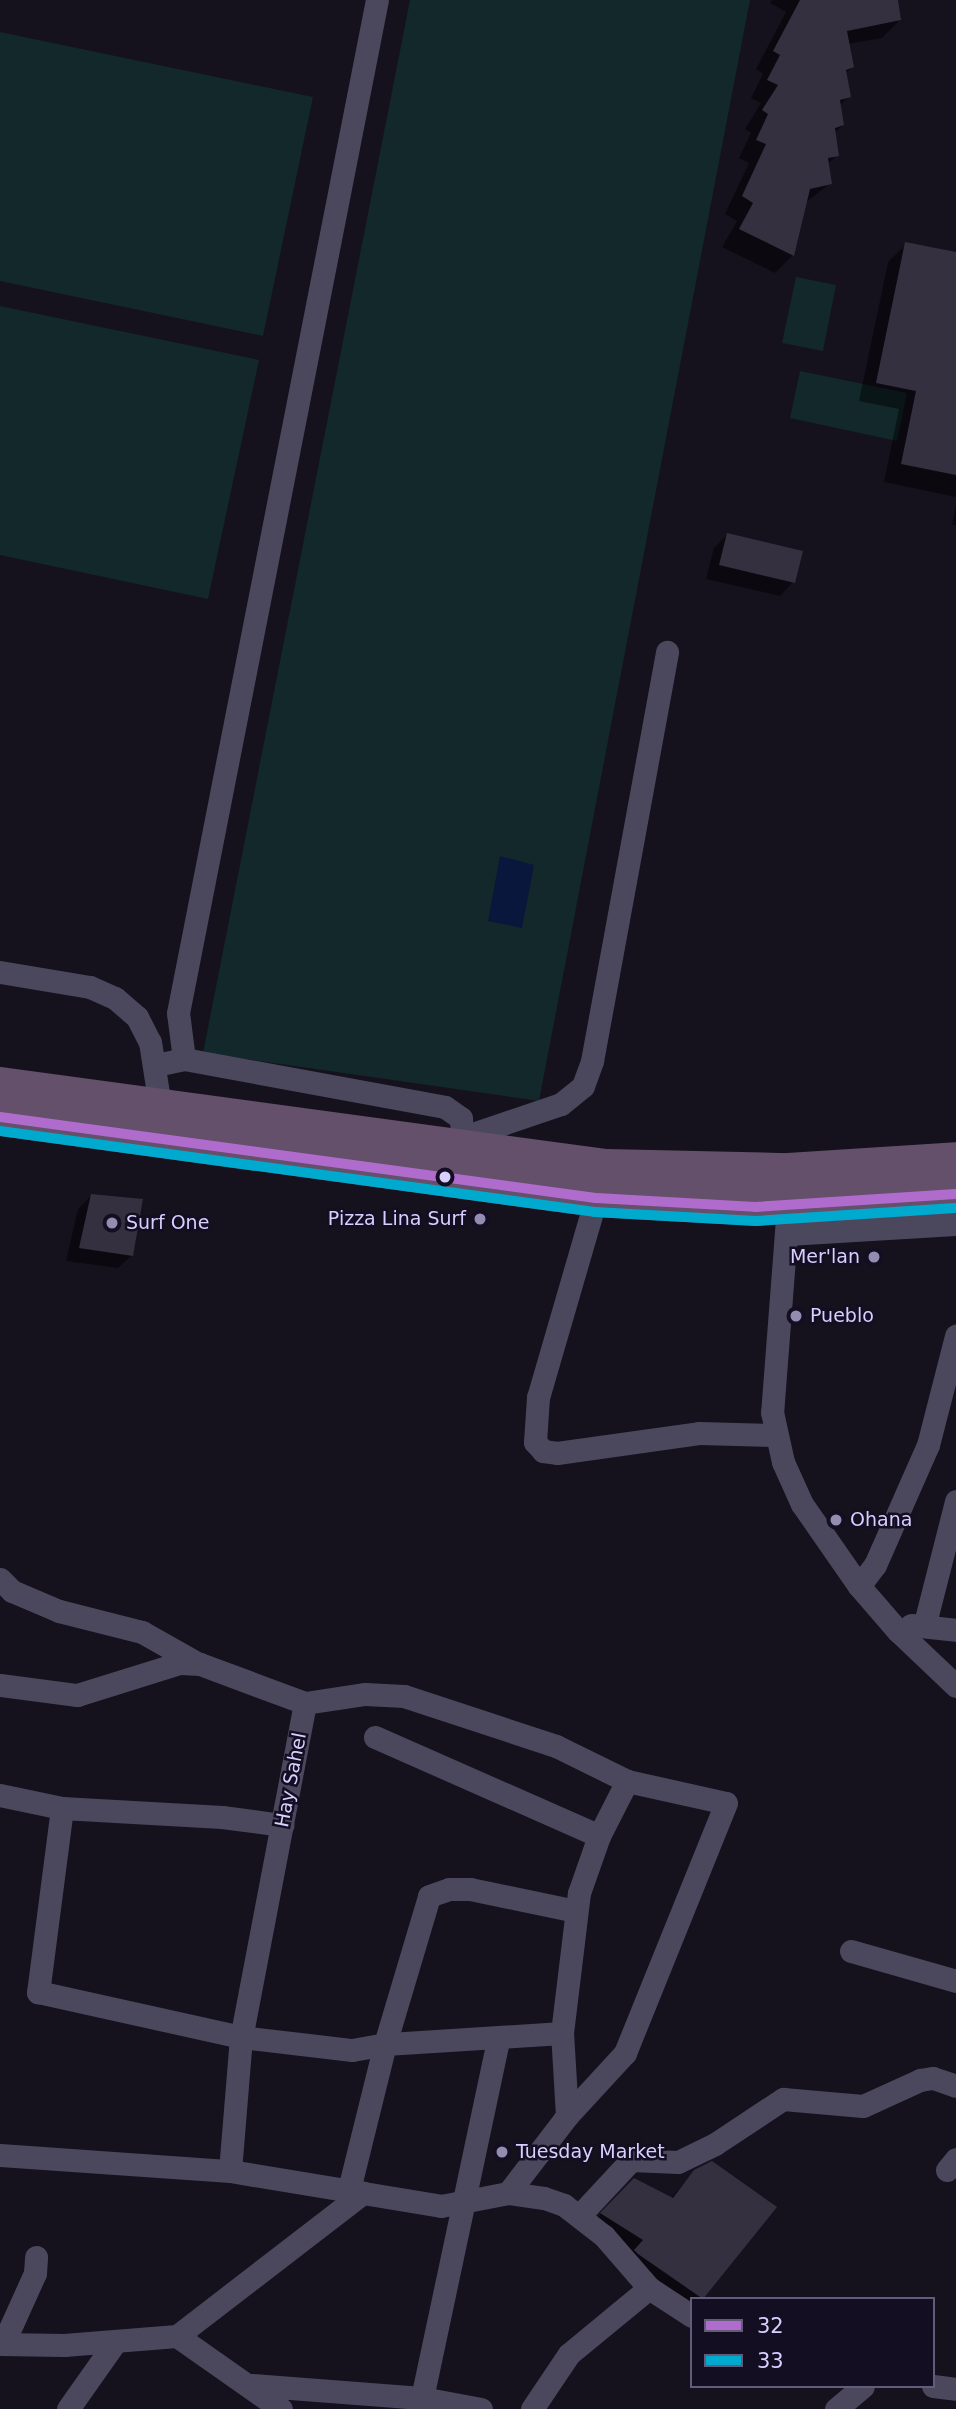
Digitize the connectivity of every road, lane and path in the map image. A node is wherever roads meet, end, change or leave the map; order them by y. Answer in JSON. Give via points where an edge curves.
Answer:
{"nodes":[{"id":1,"x":377,"y":0,"type":"edge"},
{"id":2,"x":667,"y":652,"type":"dead end"},
{"id":3,"x":0,"y":972,"type":"edge"},
{"id":4,"x":184,"y":1059,"type":"junction"},
{"id":5,"x":156,"y":1065,"type":"junction"},
{"id":6,"x":0,"y":1085,"type":"edge"},
{"id":7,"x":160,"y":1106,"type":"junction"},
{"id":8,"x":0,"y":1117,"type":"edge"},
{"id":9,"x":462,"y":1155,"type":"junction"},
{"id":10,"x":956,"y":1160,"type":"edge"},
{"id":11,"x":956,"y":1194,"type":"edge"},
{"id":12,"x":596,"y":1198,"type":"junction"},
{"id":13,"x":788,"y":1203,"type":"junction"},
{"id":14,"x":956,"y":1224,"type":"edge"},
{"id":15,"x":956,"y":1336,"type":"edge"},
{"id":16,"x":949,"y":1404,"type":"edge"},
{"id":17,"x":775,"y":1435,"type":"junction"},
{"id":18,"x":956,"y":1502,"type":"edge"},
{"id":19,"x":0,"y":1579,"type":"edge"},
{"id":20,"x":859,"y":1586,"type":"junction"},
{"id":21,"x":925,"y":1623,"type":"junction"},
{"id":22,"x":956,"y":1630,"type":"edge"},
{"id":23,"x":898,"y":1631,"type":"junction"},
{"id":24,"x":200,"y":1664,"type":"junction"},
{"id":25,"x":0,"y":1685,"type":"edge"},
{"id":26,"x":956,"y":1686,"type":"edge"},
{"id":27,"x":305,"y":1703,"type":"junction"},
{"id":28,"x":375,"y":1737,"type":"dead end"},
{"id":29,"x":627,"y":1781,"type":"junction"},
{"id":30,"x":0,"y":1795,"type":"edge"},
{"id":31,"x":62,"y":1808,"type":"junction"},
{"id":32,"x":282,"y":1825,"type":"junction"},
{"id":33,"x":598,"y":1836,"type":"junction"},
{"id":34,"x":576,"y":1911,"type":"junction"},
{"id":35,"x":850,"y":1951,"type":"dead end"},
{"id":36,"x":956,"y":1981,"type":"edge"},
{"id":37,"x":562,"y":2033,"type":"junction"},
{"id":38,"x":241,"y":2037,"type":"junction"},
{"id":39,"x":498,"y":2040,"type":"junction"},
{"id":40,"x":385,"y":2045,"type":"junction"},
{"id":41,"x":956,"y":2086,"type":"edge"},
{"id":42,"x":567,"y":2116,"type":"junction"},
{"id":43,"x":0,"y":2155,"type":"edge"},
{"id":44,"x":230,"y":2171,"type":"junction"},
{"id":45,"x":356,"y":2191,"type":"junction"},
{"id":46,"x":508,"y":2193,"type":"junction"},
{"id":47,"x":461,"y":2206,"type":"junction"},
{"id":48,"x":579,"y":2216,"type":"junction"},
{"id":49,"x":36,"y":2257,"type":"dead end"},
{"id":50,"x":649,"y":2288,"type":"junction"},
{"id":51,"x":690,"y":2315,"type":"edge"},
{"id":52,"x":177,"y":2336,"type":"junction"},
{"id":53,"x":116,"y":2341,"type":"junction"},
{"id":54,"x":1,"y":2344,"type":"edge"},
{"id":55,"x":252,"y":2385,"type":"junction"},
{"id":56,"x":935,"y":2386,"type":"edge"},
{"id":57,"x":861,"y":2388,"type":"edge"},
{"id":58,"x":956,"y":2389,"type":"edge"},
{"id":59,"x":422,"y":2398,"type":"junction"},
{"id":60,"x":68,"y":2409,"type":"edge"},
{"id":61,"x":281,"y":2409,"type":"edge"},
{"id":62,"x":481,"y":2409,"type":"edge"},
{"id":63,"x":532,"y":2409,"type":"edge"},
{"id":64,"x":836,"y":2409,"type":"edge"}],
"edges":[{"from":1,"to":4,"type":"street","via":[[178,1013]]},
{"from":2,"to":9,"type":"street","via":[[583,1086],[561,1104]]},
{"from":3,"to":5,"type":"street","via":[[63,981],[115,998],[137,1017]]},
{"from":4,"to":5,"type":"street"},
{"from":4,"to":9,"type":"street","via":[[445,1107],[461,1118]]},
{"from":5,"to":7,"type":"street"},
{"from":6,"to":7,"type":"highway"},
{"from":7,"to":9,"type":"highway"},
{"from":8,"to":9,"type":"highway"},
{"from":9,"to":12,"type":"highway"},
{"from":9,"to":13,"type":"highway","via":[[605,1167]]},
{"from":10,"to":13,"type":"highway"},
{"from":11,"to":13,"type":"highway"},
{"from":12,"to":13,"type":"highway"},
{"from":12,"to":17,"type":"street","via":[[538,1397],[535,1442],[543,1451],[557,1453],[699,1433]]},
{"from":13,"to":14,"type":"street"},
{"from":13,"to":17,"type":"street","via":[[774,1365]]},
{"from":15,"to":16,"type":"street"},
{"from":16,"to":20,"type":"street","via":[[874,1565]]},
{"from":17,"to":20,"type":"street","via":[[802,1504]]},
{"from":18,"to":21,"type":"street"},
{"from":19,"to":24,"type":"street","via":[[12,1591],[59,1611],[142,1632]]},
{"from":20,"to":23,"type":"street"},
{"from":21,"to":22,"type":"street"},
{"from":21,"to":23,"type":"street"},
{"from":23,"to":26,"type":"street"},
{"from":24,"to":25,"type":"street","via":[[169,1665],[77,1695]]},
{"from":24,"to":27,"type":"street","via":[[247,1686]]},
{"from":27,"to":29,"type":"street","via":[[365,1694],[404,1696],[556,1746]]},
{"from":27,"to":32,"type":"street","name":"Hay Sahel"},
{"from":28,"to":33,"type":"street"},
{"from":29,"to":33,"type":"street"},
{"from":29,"to":42,"type":"street","via":[[726,1803],[625,2053]]},
{"from":30,"to":31,"type":"street"},
{"from":31,"to":32,"type":"street"},
{"from":31,"to":38,"type":"street","via":[[38,1992]]},
{"from":32,"to":38,"type":"street","name":"Hay Sahel"},
{"from":33,"to":34,"type":"street"},
{"from":34,"to":37,"type":"street"},
{"from":34,"to":40,"type":"street","via":[[470,1889],[449,1889],[429,1896]]},
{"from":35,"to":36,"type":"street"},
{"from":37,"to":39,"type":"street"},
{"from":37,"to":42,"type":"street"},
{"from":38,"to":40,"type":"street","via":[[352,2050]]},
{"from":38,"to":44,"type":"street","name":"Hay Sahel"},
{"from":39,"to":40,"type":"street"},
{"from":39,"to":47,"type":"street"},
{"from":40,"to":45,"type":"street"},
{"from":41,"to":48,"type":"street","via":[[933,2078],[920,2080],[863,2106],[783,2099],[715,2144],[678,2162],[631,2160]]},
{"from":42,"to":46,"type":"street"},
{"from":43,"to":44,"type":"street"},
{"from":44,"to":45,"type":"street"},
{"from":45,"to":47,"type":"street","via":[[406,2203]]},
{"from":45,"to":52,"type":"street"},
{"from":46,"to":47,"type":"street"},
{"from":46,"to":48,"type":"street","via":[[564,2204]]},
{"from":47,"to":59,"type":"street"},
{"from":48,"to":50,"type":"street","via":[[604,2236]]},
{"from":49,"to":54,"type":"street","via":[[35,2273]]},
{"from":50,"to":51,"type":"street"},
{"from":50,"to":63,"type":"street","via":[[569,2354]]},
{"from":52,"to":53,"type":"street"},
{"from":52,"to":55,"type":"street"},
{"from":53,"to":54,"type":"street"},
{"from":53,"to":60,"type":"street"},
{"from":55,"to":59,"type":"street"},
{"from":55,"to":61,"type":"street"},
{"from":56,"to":58,"type":"street"},
{"from":57,"to":64,"type":"street"},
{"from":59,"to":62,"type":"street"}]}
